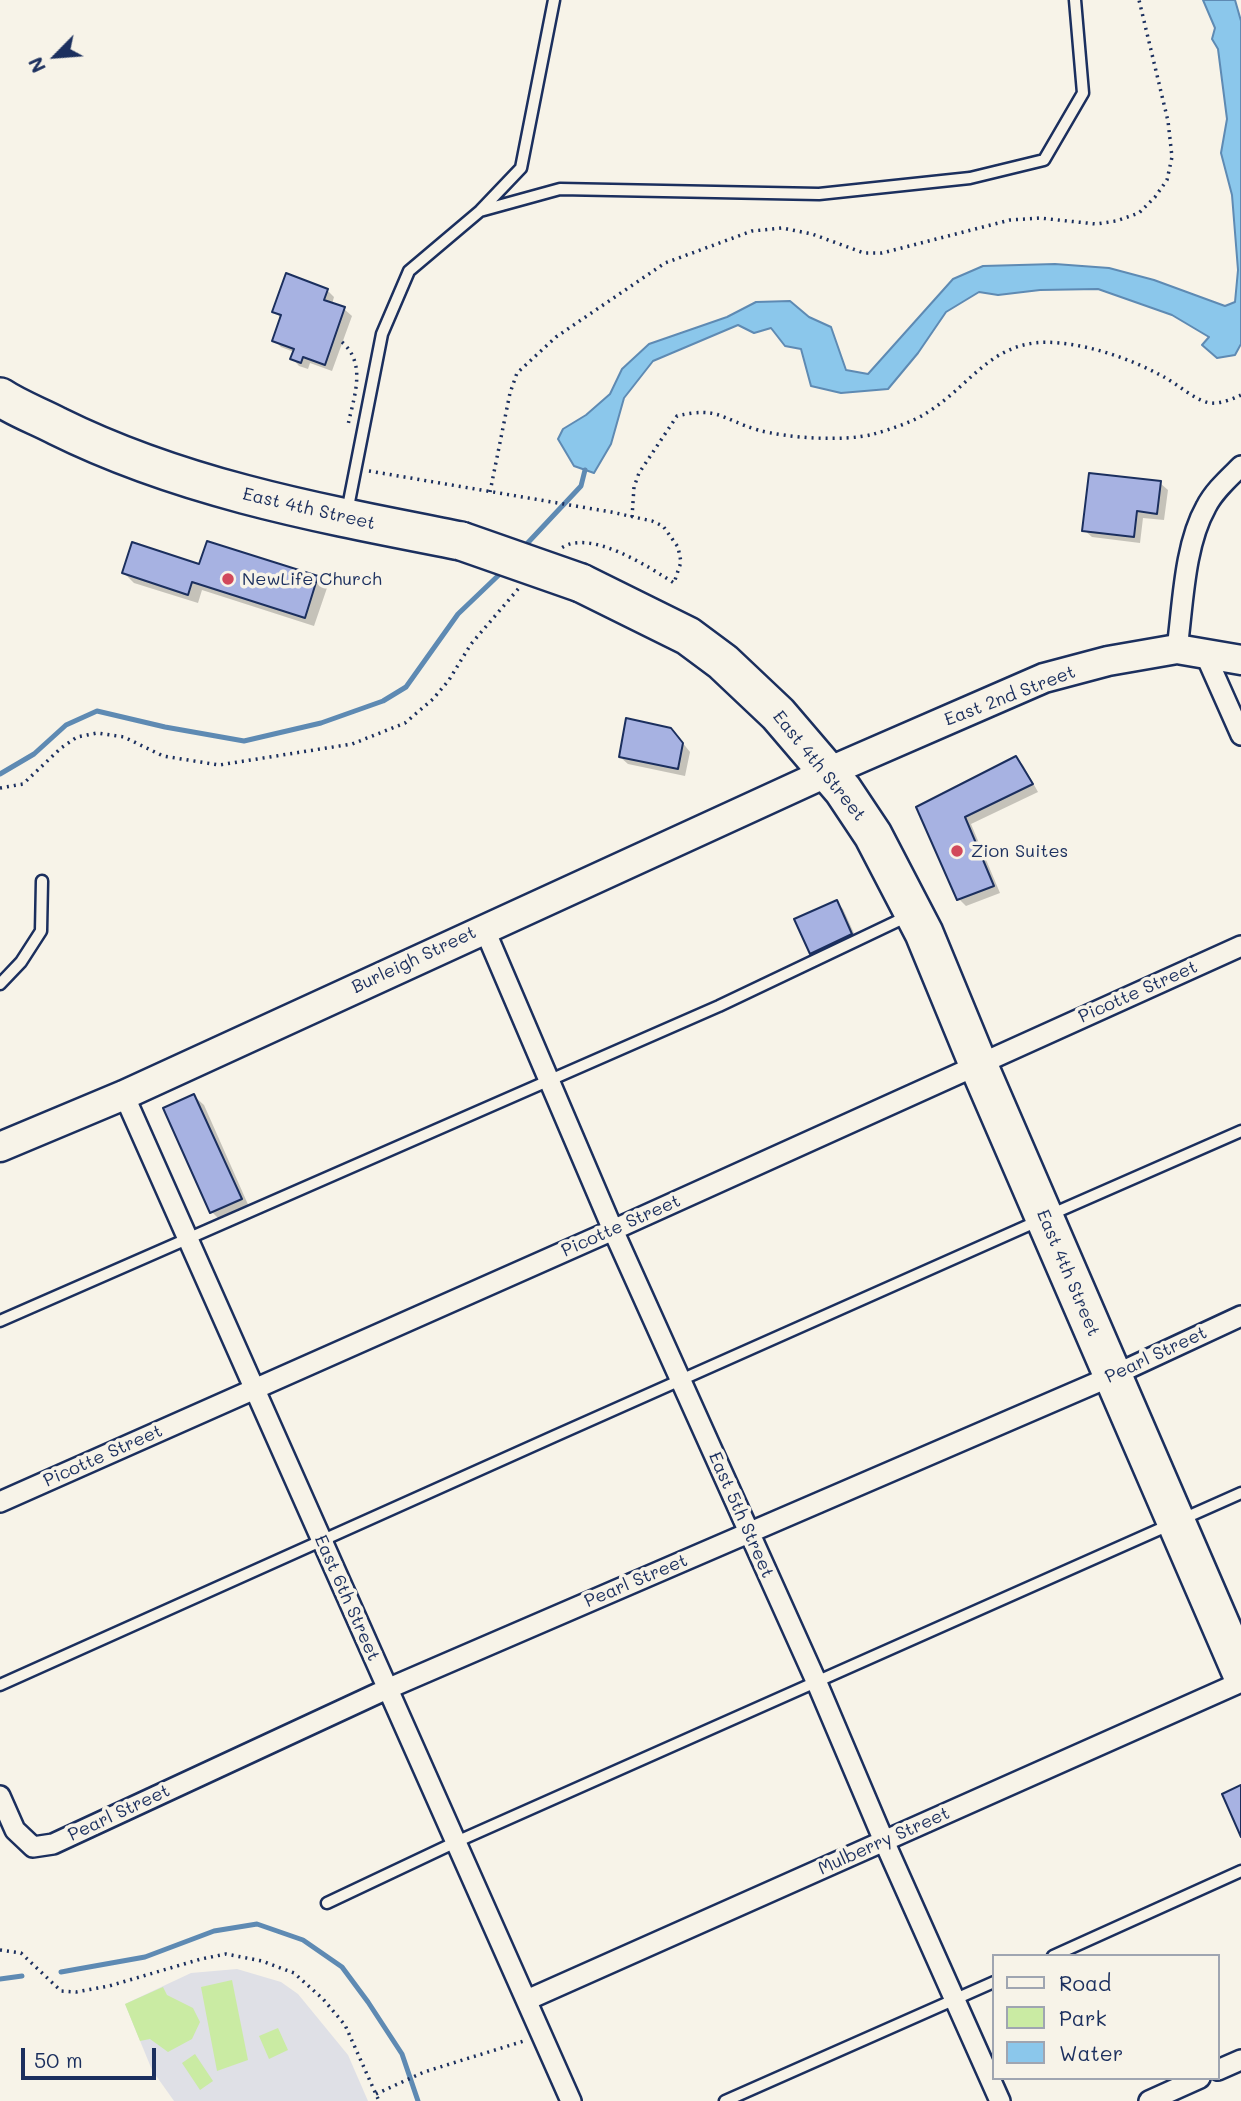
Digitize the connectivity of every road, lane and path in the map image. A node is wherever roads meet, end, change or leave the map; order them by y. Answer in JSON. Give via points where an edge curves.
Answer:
{"nodes":[{"id":1,"x":554,"y":0,"type":"edge"},
{"id":2,"x":1075,"y":0,"type":"edge"},
{"id":3,"x":1139,"y":0,"type":"edge"},
{"id":4,"x":480,"y":211,"type":"junction"},
{"id":5,"x":342,"y":342,"type":"dead end"},
{"id":6,"x":1241,"y":395,"type":"edge"},
{"id":7,"x":0,"y":397,"type":"edge"},
{"id":8,"x":348,"y":428,"type":"dead end"},
{"id":9,"x":1241,"y":466,"type":"edge"},
{"id":10,"x":357,"y":467,"type":"junction"},
{"id":11,"x":490,"y":492,"type":"junction"},
{"id":12,"x":632,"y":516,"type":"junction"},
{"id":13,"x":345,"y":519,"type":"junction"},
{"id":14,"x":554,"y":555,"type":"dead end"},
{"id":15,"x":526,"y":581,"type":"dead end"},
{"id":16,"x":1177,"y":649,"type":"junction"},
{"id":17,"x":1205,"y":654,"type":"junction"},
{"id":18,"x":1241,"y":660,"type":"edge"},
{"id":19,"x":1241,"y":735,"type":"edge"},
{"id":20,"x":828,"y":772,"type":"junction"},
{"id":21,"x":0,"y":788,"type":"edge"},
{"id":22,"x":42,"y":881,"type":"dead end"},
{"id":23,"x":915,"y":913,"type":"junction"},
{"id":24,"x":484,"y":928,"type":"junction"},
{"id":25,"x":1241,"y":946,"type":"edge"},
{"id":26,"x":0,"y":984,"type":"edge"},
{"id":27,"x":978,"y":1064,"type":"junction"},
{"id":28,"x":549,"y":1080,"type":"junction"},
{"id":29,"x":124,"y":1095,"type":"junction"},
{"id":30,"x":1241,"y":1131,"type":"edge"},
{"id":31,"x":1,"y":1145,"type":"edge"},
{"id":32,"x":1044,"y":1218,"type":"junction"},
{"id":33,"x":613,"y":1230,"type":"junction"},
{"id":34,"x":187,"y":1240,"type":"junction"},
{"id":35,"x":1241,"y":1317,"type":"edge"},
{"id":36,"x":0,"y":1321,"type":"edge"},
{"id":37,"x":1112,"y":1376,"type":"junction"},
{"id":38,"x":680,"y":1379,"type":"junction"},
{"id":39,"x":253,"y":1390,"type":"junction"},
{"id":40,"x":1241,"y":1493,"type":"edge"},
{"id":41,"x":0,"y":1502,"type":"edge"},
{"id":42,"x":1177,"y":1523,"type":"junction"},
{"id":43,"x":749,"y":1532,"type":"junction"},
{"id":44,"x":322,"y":1542,"type":"junction"},
{"id":45,"x":1241,"y":1672,"type":"edge"},
{"id":46,"x":1241,"y":1682,"type":"edge"},
{"id":47,"x":817,"y":1683,"type":"junction"},
{"id":48,"x":0,"y":1685,"type":"edge"},
{"id":49,"x":387,"y":1689,"type":"junction"},
{"id":50,"x":0,"y":1796,"type":"edge"},
{"id":51,"x":884,"y":1841,"type":"junction"},
{"id":52,"x":456,"y":1842,"type":"junction"},
{"id":53,"x":1241,"y":1871,"type":"edge"},
{"id":54,"x":327,"y":1903,"type":"dead end"},
{"id":55,"x":0,"y":1950,"type":"edge"},
{"id":56,"x":1057,"y":1954,"type":"edge"},
{"id":57,"x":992,"y":1983,"type":"edge"},
{"id":58,"x":527,"y":2000,"type":"junction"},
{"id":59,"x":955,"y":2000,"type":"junction"},
{"id":60,"x":530,"y":2039,"type":"dead end"},
{"id":61,"x":1241,"y":2060,"type":"edge"},
{"id":62,"x":1220,"y":2069,"type":"edge"},
{"id":63,"x":1196,"y":2080,"type":"edge"},
{"id":64,"x":376,"y":2094,"type":"junction"},
{"id":65,"x":379,"y":2101,"type":"edge"},
{"id":66,"x":571,"y":2101,"type":"edge"},
{"id":67,"x":725,"y":2101,"type":"edge"},
{"id":68,"x":1000,"y":2101,"type":"edge"},
{"id":69,"x":1149,"y":2101,"type":"edge"}],
"edges":[{"from":1,"to":4,"type":"lane","via":[[521,168]]},
{"from":2,"to":4,"type":"lane","via":[[1083,93],[1044,160],[970,178],[819,194],[560,189]]},
{"from":3,"to":11,"type":"path","via":[[1172,157],[1167,180],[1139,213],[1096,224],[1010,220],[882,253],[864,253],[812,233],[782,228],[752,231],[665,263],[556,337],[517,373]]},
{"from":4,"to":10,"type":"lane","via":[[409,271],[382,334]]},
{"from":5,"to":8,"type":"path","via":[[353,351],[357,364]]},
{"from":6,"to":12,"type":"path","via":[[1211,403],[1119,357],[1060,343],[1021,345],[991,359],[926,414],[872,434],[780,433],[758,430],[716,413],[677,416],[639,473]]},
{"from":7,"to":13,"type":"highway","name":"East 4th Street","via":[[78,436],[172,473]]},
{"from":9,"to":16,"type":"street","via":[[1207,504],[1197,524]]},
{"from":10,"to":11,"type":"path"},
{"from":10,"to":13,"type":"lane"},
{"from":11,"to":12,"type":"path"},
{"from":12,"to":14,"type":"path","via":[[663,526],[673,537],[681,562],[674,583],[589,541],[571,542]]},
{"from":13,"to":20,"type":"highway","name":"East 4th Street","bridge":true,"via":[[461,541],[581,583],[688,636],[761,696]]},
{"from":15,"to":21,"type":"path","via":[[471,644],[433,699],[405,723],[352,744],[219,765],[163,756],[124,737],[97,733],[77,737],[61,748],[23,784]]},
{"from":16,"to":17,"type":"street","name":"East 2nd Street"},
{"from":16,"to":20,"type":"street","name":"East 2nd Street","via":[[1108,660],[1044,678]]},
{"from":17,"to":18,"type":"street","name":"East 2nd Street"},
{"from":17,"to":19,"type":"street"},
{"from":20,"to":23,"type":"highway","name":"East 4th Street","via":[[858,810]]},
{"from":20,"to":24,"type":"street","name":"Burleigh Street"},
{"from":22,"to":26,"type":"lane","via":[[41,931]]},
{"from":23,"to":27,"type":"highway","name":"East 4th Street"},
{"from":23,"to":28,"type":"lane"},
{"from":24,"to":28,"type":"street","name":"East 5th Street"},
{"from":24,"to":29,"type":"street","name":"Burleigh Street"},
{"from":25,"to":27,"type":"street","name":"Picotte Street"},
{"from":27,"to":32,"type":"highway","name":"East 4th Street"},
{"from":27,"to":33,"type":"street","name":"Picotte Street"},
{"from":28,"to":33,"type":"street","name":"East 5th Street"},
{"from":28,"to":34,"type":"lane"},
{"from":29,"to":31,"type":"street","name":"Burleigh Street"},
{"from":29,"to":34,"type":"street","name":"East 6th Street"},
{"from":30,"to":32,"type":"lane"},
{"from":32,"to":37,"type":"highway","name":"East 4th Street"},
{"from":32,"to":38,"type":"lane"},
{"from":33,"to":38,"type":"street","name":"East 5th Street"},
{"from":33,"to":39,"type":"street","name":"Picotte Street"},
{"from":34,"to":36,"type":"lane"},
{"from":34,"to":39,"type":"street","name":"East 6th Street"},
{"from":35,"to":37,"type":"street","name":"Pearl Street"},
{"from":37,"to":42,"type":"highway","name":"East 4th Street"},
{"from":37,"to":43,"type":"street","name":"Pearl Street"},
{"from":38,"to":43,"type":"street","name":"East 5th Street"},
{"from":38,"to":44,"type":"lane"},
{"from":39,"to":41,"type":"street","name":"Picotte Street"},
{"from":39,"to":44,"type":"street","name":"East 6th Street"},
{"from":40,"to":42,"type":"lane"},
{"from":42,"to":45,"type":"highway","name":"East 4th Street"},
{"from":42,"to":47,"type":"lane"},
{"from":43,"to":47,"type":"street","name":"East 5th Street"},
{"from":43,"to":49,"type":"street","name":"Pearl Street"},
{"from":44,"to":48,"type":"lane"},
{"from":44,"to":49,"type":"street","name":"East 6th Street"},
{"from":46,"to":51,"type":"street","name":"Mulberry Street"},
{"from":47,"to":51,"type":"street","name":"East 5th Street"},
{"from":47,"to":52,"type":"lane"},
{"from":49,"to":50,"type":"street","name":"Pearl Street","via":[[53,1844],[33,1847],[15,1830]]},
{"from":49,"to":52,"type":"street","name":"East 6th Street"},
{"from":51,"to":58,"type":"street","name":"Mulberry Street"},
{"from":51,"to":59,"type":"street","name":"East 5th Street"},
{"from":52,"to":54,"type":"lane"},
{"from":52,"to":58,"type":"street","name":"East 6th Street"},
{"from":53,"to":56,"type":"lane"},
{"from":55,"to":64,"type":"path","via":[[21,1953],[61,1991],[109,1986],[226,1954],[294,1973],[345,2025]]},
{"from":57,"to":59,"type":"lane"},
{"from":58,"to":66,"type":"street","name":"East 6th Street"},
{"from":59,"to":67,"type":"lane"},
{"from":59,"to":68,"type":"street","name":"East 5th Street"},
{"from":60,"to":64,"type":"path","via":[[424,2072]]},
{"from":61,"to":62,"type":"street"},
{"from":63,"to":69,"type":"street"},
{"from":64,"to":65,"type":"path"}]}
